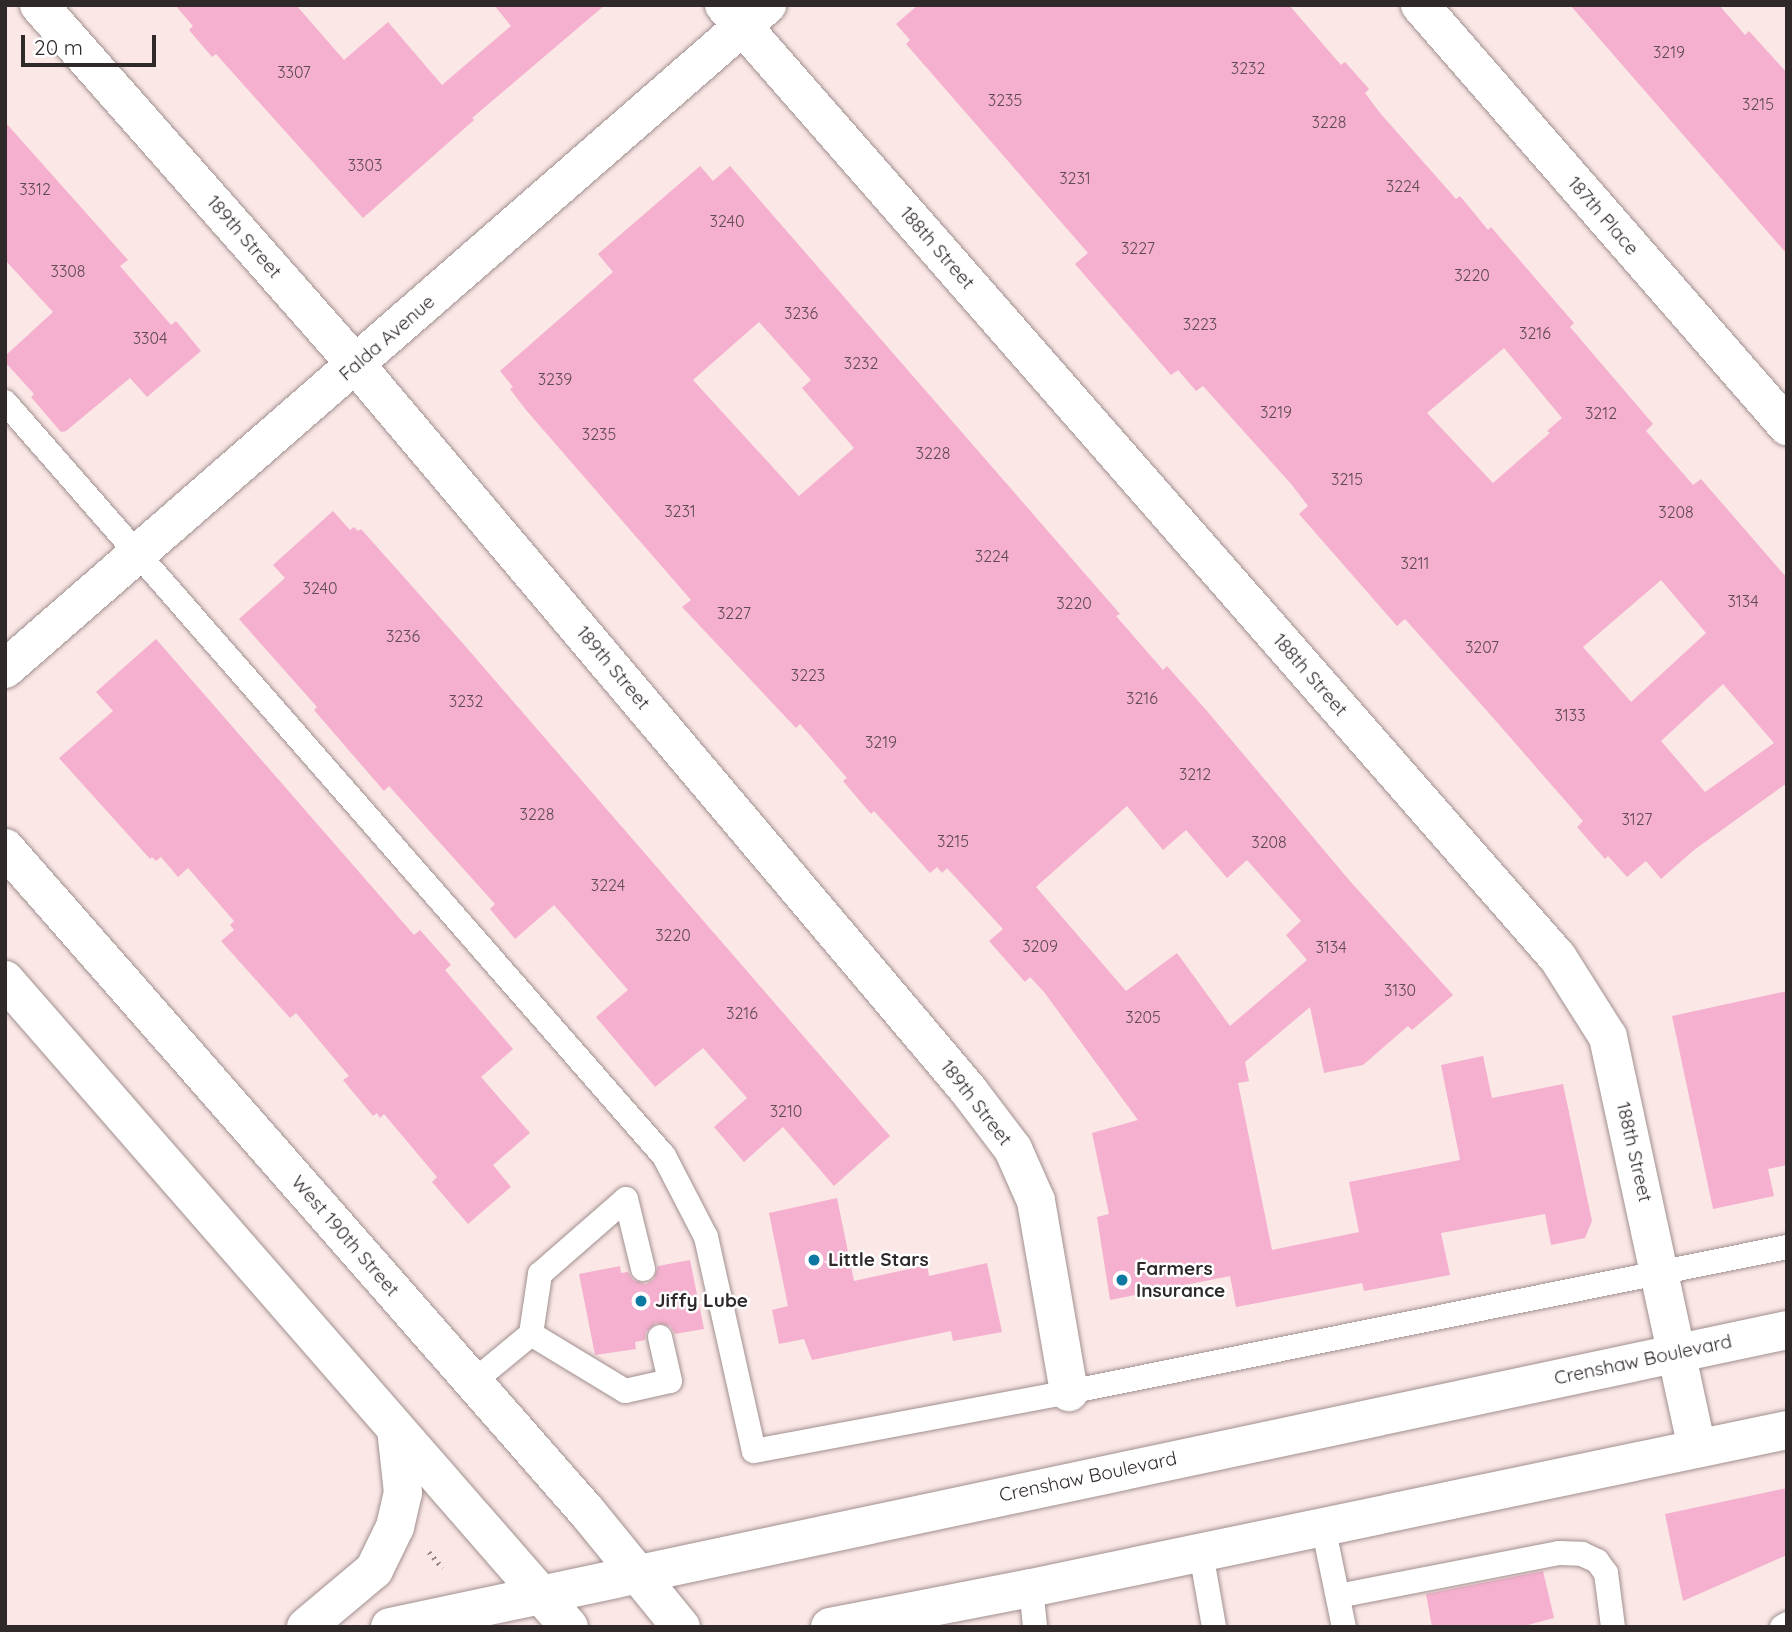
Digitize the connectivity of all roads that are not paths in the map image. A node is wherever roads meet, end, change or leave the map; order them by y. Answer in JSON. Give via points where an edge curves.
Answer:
{"nodes":[{"id":1,"x":39,"y":5,"type":"edge"},
{"id":2,"x":1420,"y":5,"type":"edge"},
{"id":3,"x":744,"y":13,"type":"edge"},
{"id":4,"x":356,"y":365,"type":"junction"},
{"id":5,"x":5,"y":402,"type":"edge"},
{"id":6,"x":1787,"y":426,"type":"edge"},
{"id":7,"x":138,"y":555,"type":"junction"},
{"id":8,"x":5,"y":669,"type":"edge"},
{"id":9,"x":5,"y":848,"type":"edge"},
{"id":10,"x":5,"y":980,"type":"edge"},
{"id":11,"x":1787,"y":1247,"type":"edge"},
{"id":12,"x":643,"y":1269,"type":"dead end"},
{"id":13,"x":1661,"y":1273,"type":"junction"},
{"id":14,"x":1787,"y":1330,"type":"edge"},
{"id":15,"x":531,"y":1334,"type":"junction"},
{"id":16,"x":660,"y":1337,"type":"dead end"},
{"id":17,"x":1677,"y":1352,"type":"junction"},
{"id":18,"x":473,"y":1382,"type":"junction"},
{"id":19,"x":1069,"y":1392,"type":"junction"},
{"id":20,"x":396,"y":1429,"type":"junction"},
{"id":21,"x":1787,"y":1430,"type":"edge"},
{"id":22,"x":1697,"y":1448,"type":"junction"},
{"id":23,"x":1323,"y":1526,"type":"junction"},
{"id":24,"x":1201,"y":1553,"type":"junction"},
{"id":25,"x":638,"y":1576,"type":"junction"},
{"id":26,"x":1031,"y":1588,"type":"junction"},
{"id":27,"x":541,"y":1594,"type":"junction"},
{"id":28,"x":1338,"y":1596,"type":"junction"},
{"id":29,"x":930,"y":1618,"type":"edge"},
{"id":30,"x":1787,"y":1624,"type":"edge"},
{"id":31,"x":306,"y":1627,"type":"edge"},
{"id":32,"x":390,"y":1627,"type":"edge"},
{"id":33,"x":569,"y":1627,"type":"edge"},
{"id":34,"x":681,"y":1627,"type":"edge"},
{"id":35,"x":830,"y":1627,"type":"edge"},
{"id":36,"x":1035,"y":1627,"type":"edge"},
{"id":37,"x":1214,"y":1627,"type":"edge"},
{"id":38,"x":1344,"y":1627,"type":"edge"},
{"id":39,"x":1613,"y":1627,"type":"edge"},
{"id":40,"x":1782,"y":1627,"type":"edge"}],
"edges":[{"from":1,"to":4,"type":"street","name":"189th Street"},
{"from":2,"to":6,"type":"street","name":"187th Place"},
{"from":3,"to":4,"type":"street","name":"Falda Avenue"},
{"from":3,"to":13,"type":"street","name":"188th Street","via":[[1558,958],[1608,1037]]},
{"from":4,"to":7,"type":"street","name":"Falda Avenue"},
{"from":4,"to":19,"type":"street","name":"189th Street","via":[[969,1091],[1013,1149],[1036,1201]]},
{"from":5,"to":7,"type":"lane"},
{"from":7,"to":8,"type":"street","name":"Falda Avenue"},
{"from":7,"to":19,"type":"lane","via":[[664,1156],[706,1237],[754,1451]]},
{"from":9,"to":18,"type":"street","name":"West 190th Street"},
{"from":10,"to":20,"type":"street"},
{"from":11,"to":13,"type":"lane"},
{"from":12,"to":15,"type":"lane","via":[[625,1199],[540,1274]]},
{"from":13,"to":17,"type":"street","name":"188th Street"},
{"from":13,"to":19,"type":"lane"},
{"from":14,"to":17,"type":"street","name":"Crenshaw Boulevard"},
{"from":15,"to":16,"type":"lane","via":[[625,1391],[670,1381]]},
{"from":15,"to":18,"type":"lane"},
{"from":17,"to":22,"type":"street","name":"188th Street"},
{"from":17,"to":25,"type":"street","name":"Crenshaw Boulevard"},
{"from":18,"to":25,"type":"street","name":"West 190th Street"},
{"from":20,"to":27,"type":"street"},
{"from":20,"to":31,"type":"street","via":[[403,1493],[395,1527],[374,1570]]},
{"from":21,"to":22,"type":"street"},
{"from":22,"to":23,"type":"street"},
{"from":23,"to":24,"type":"street"},
{"from":23,"to":28,"type":"lane"},
{"from":24,"to":26,"type":"street"},
{"from":24,"to":37,"type":"lane"},
{"from":25,"to":27,"type":"street","name":"Crenshaw Boulevard"},
{"from":25,"to":34,"type":"street","name":"West 190th Street"},
{"from":26,"to":29,"type":"street"},
{"from":26,"to":36,"type":"lane"},
{"from":27,"to":32,"type":"street","name":"Crenshaw Boulevard"},
{"from":27,"to":33,"type":"street"},
{"from":28,"to":38,"type":"lane"},
{"from":28,"to":39,"type":"lane","via":[[1559,1553],[1582,1554],[1606,1573]]},
{"from":29,"to":35,"type":"street"},
{"from":30,"to":40,"type":"lane"}]}
